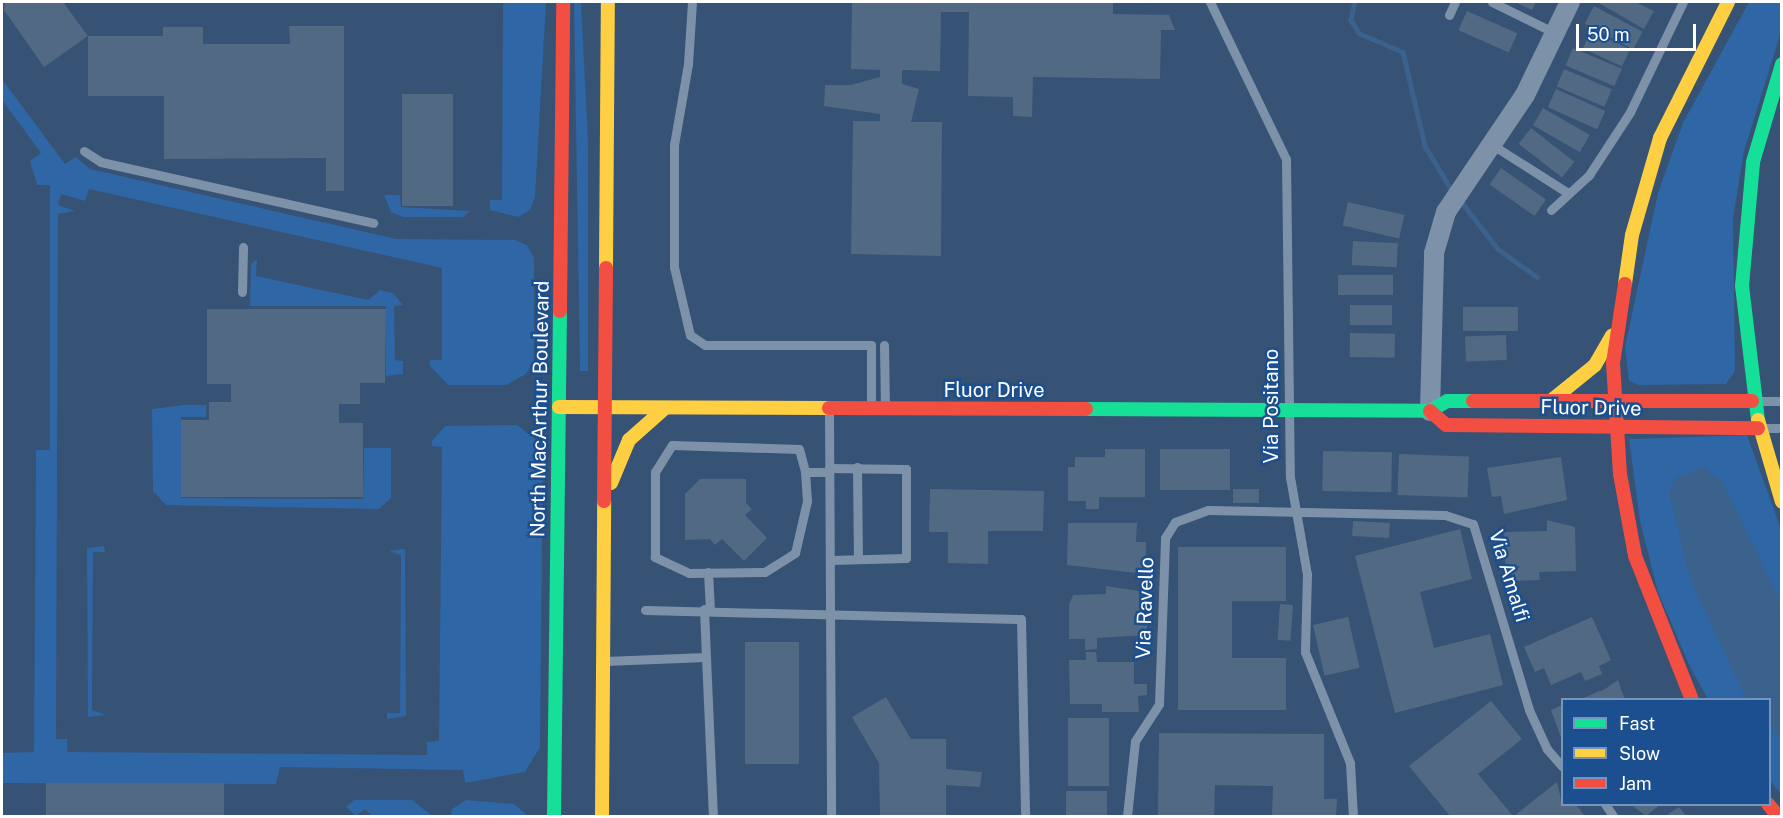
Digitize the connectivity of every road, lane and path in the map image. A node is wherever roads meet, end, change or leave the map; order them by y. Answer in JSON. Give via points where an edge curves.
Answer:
{"nodes":[{"id":1,"x":563,"y":2,"type":"edge"},
{"id":2,"x":608,"y":2,"type":"edge"},
{"id":3,"x":692,"y":2,"type":"edge"},
{"id":4,"x":1210,"y":2,"type":"edge"},
{"id":5,"x":1455,"y":2,"type":"edge"},
{"id":6,"x":1492,"y":2,"type":"edge"},
{"id":7,"x":1570,"y":2,"type":"edge"},
{"id":8,"x":1683,"y":2,"type":"edge"},
{"id":9,"x":1728,"y":2,"type":"edge"},
{"id":10,"x":1449,"y":15,"type":"dead end"},
{"id":11,"x":1553,"y":32,"type":"junction"},
{"id":12,"x":1782,"y":64,"type":"edge"},
{"id":13,"x":1491,"y":144,"type":"junction"},
{"id":14,"x":84,"y":151,"type":"dead end"},
{"id":15,"x":1568,"y":193,"type":"junction"},
{"id":16,"x":1551,"y":210,"type":"dead end"},
{"id":17,"x":373,"y":223,"type":"dead end"},
{"id":18,"x":243,"y":247,"type":"dead end"},
{"id":19,"x":243,"y":292,"type":"dead end"},
{"id":20,"x":1615,"y":326,"type":"junction"},
{"id":21,"x":885,"y":345,"type":"dead end"},
{"id":22,"x":1614,"y":399,"type":"junction"},
{"id":23,"x":1552,"y":400,"type":"junction"},
{"id":24,"x":1752,"y":401,"type":"junction"},
{"id":25,"x":1782,"y":401,"type":"edge"},
{"id":26,"x":559,"y":407,"type":"junction"},
{"id":27,"x":604,"y":409,"type":"junction"},
{"id":28,"x":664,"y":409,"type":"junction"},
{"id":29,"x":829,"y":410,"type":"junction"},
{"id":30,"x":878,"y":410,"type":"junction"},
{"id":31,"x":1288,"y":410,"type":"junction"},
{"id":32,"x":1430,"y":411,"type":"junction"},
{"id":33,"x":1758,"y":428,"type":"junction"},
{"id":34,"x":1782,"y":428,"type":"edge"},
{"id":35,"x":1615,"y":429,"type":"junction"},
{"id":36,"x":857,"y":467,"type":"junction"},
{"id":37,"x":830,"y":470,"type":"junction"},
{"id":38,"x":805,"y":472,"type":"junction"},
{"id":39,"x":1782,"y":502,"type":"edge"},
{"id":40,"x":604,"y":507,"type":"junction"},
{"id":41,"x":1299,"y":511,"type":"junction"},
{"id":42,"x":858,"y":559,"type":"junction"},
{"id":43,"x":830,"y":560,"type":"junction"},
{"id":44,"x":708,"y":572,"type":"junction"},
{"id":45,"x":707,"y":609,"type":"junction"},
{"id":46,"x":645,"y":610,"type":"dead end"},
{"id":47,"x":831,"y":613,"type":"junction"},
{"id":48,"x":706,"y":657,"type":"junction"},
{"id":49,"x":603,"y":661,"type":"junction"},
{"id":50,"x":1692,"y":698,"type":"edge"},
{"id":51,"x":1561,"y":764,"type":"edge"},
{"id":52,"x":554,"y":816,"type":"edge"},
{"id":53,"x":602,"y":816,"type":"edge"},
{"id":54,"x":713,"y":816,"type":"edge"},
{"id":55,"x":831,"y":816,"type":"edge"},
{"id":56,"x":1025,"y":816,"type":"edge"},
{"id":57,"x":1127,"y":816,"type":"edge"},
{"id":58,"x":1353,"y":816,"type":"edge"}],
"edges":[{"from":1,"to":26,"type":"main road","name":"North MacArthur Boulevard"},
{"from":2,"to":27,"type":"main road"},
{"from":3,"to":30,"type":"lane","via":[[688,64],[674,145],[674,267],[690,335],[705,345],[871,345]]},
{"from":4,"to":31,"type":"lane","name":"Via Positano","via":[[1286,159]]},
{"from":5,"to":10,"type":"lane"},
{"from":6,"to":11,"type":"lane"},
{"from":7,"to":11,"type":"street"},
{"from":8,"to":15,"type":"lane","via":[[1629,112],[1589,175]]},
{"from":9,"to":20,"type":"main road","via":[[1660,138],[1632,235]]},
{"from":11,"to":13,"type":"street","via":[[1525,95]]},
{"from":12,"to":24,"type":"main road","via":[[1761,127],[1745,220],[1743,319]]},
{"from":13,"to":15,"type":"lane"},
{"from":13,"to":32,"type":"street","via":[[1471,170],[1442,225],[1431,295]]},
{"from":14,"to":17,"type":"lane","via":[[101,162]]},
{"from":15,"to":16,"type":"lane"},
{"from":18,"to":19,"type":"lane"},
{"from":20,"to":22,"type":"main road"},
{"from":20,"to":23,"type":"main road","via":[[1595,365]]},
{"from":21,"to":30,"type":"lane"},
{"from":22,"to":23,"type":"main road","name":"Fluor Drive"},
{"from":22,"to":24,"type":"main road","name":"Fluor Drive"},
{"from":22,"to":35,"type":"main road"},
{"from":23,"to":32,"type":"main road","name":"Fluor Drive","via":[[1447,401]]},
{"from":24,"to":25,"type":"lane"},
{"from":24,"to":33,"type":"main road"},
{"from":26,"to":27,"type":"main road","name":"Fluor Drive"},
{"from":26,"to":52,"type":"main road","name":"North MacArthur Boulevard"},
{"from":27,"to":28,"type":"main road","name":"Fluor Drive"},
{"from":27,"to":40,"type":"main road"},
{"from":28,"to":29,"type":"main road","name":"Fluor Drive"},
{"from":28,"to":40,"type":"main road","via":[[629,440]]},
{"from":29,"to":30,"type":"main road","name":"Fluor Drive"},
{"from":29,"to":37,"type":"lane"},
{"from":30,"to":31,"type":"main road","name":"Fluor Drive"},
{"from":31,"to":32,"type":"main road","name":"Fluor Drive"},
{"from":31,"to":41,"type":"lane","name":"Via Positano","via":[[1290,477]]},
{"from":32,"to":35,"type":"main road","name":"Fluor Drive","via":[[1446,425]]},
{"from":33,"to":34,"type":"lane"},
{"from":33,"to":35,"type":"main road","name":"Fluor Drive"},
{"from":33,"to":39,"type":"main road"},
{"from":35,"to":50,"type":"main road","via":[[1635,556]]},
{"from":36,"to":37,"type":"lane"},
{"from":36,"to":42,"type":"lane"},
{"from":36,"to":42,"type":"lane","via":[[906,469],[906,558]]},
{"from":37,"to":38,"type":"lane"},
{"from":37,"to":43,"type":"lane"},
{"from":38,"to":44,"type":"lane","via":[[807,501],[795,553],[764,572]]},
{"from":38,"to":44,"type":"lane","via":[[799,449],[672,445],[655,472],[655,557],[689,573]]},
{"from":40,"to":49,"type":"main road"},
{"from":41,"to":51,"type":"lane","name":"Via Amalfi","via":[[1445,515],[1473,524],[1529,710],[1547,749]]},
{"from":41,"to":57,"type":"lane","name":"Via Ravello","via":[[1208,510],[1175,522],[1165,537],[1159,704],[1135,741]]},
{"from":41,"to":58,"type":"lane","name":"Via Positano","via":[[1307,574],[1305,652],[1350,763]]},
{"from":42,"to":43,"type":"lane"},
{"from":43,"to":47,"type":"lane"},
{"from":44,"to":45,"type":"lane"},
{"from":45,"to":46,"type":"lane"},
{"from":45,"to":47,"type":"lane"},
{"from":45,"to":48,"type":"lane"},
{"from":47,"to":55,"type":"lane"},
{"from":47,"to":56,"type":"lane","via":[[1021,619]]},
{"from":48,"to":49,"type":"lane"},
{"from":48,"to":54,"type":"lane"},
{"from":49,"to":53,"type":"main road"}]}
